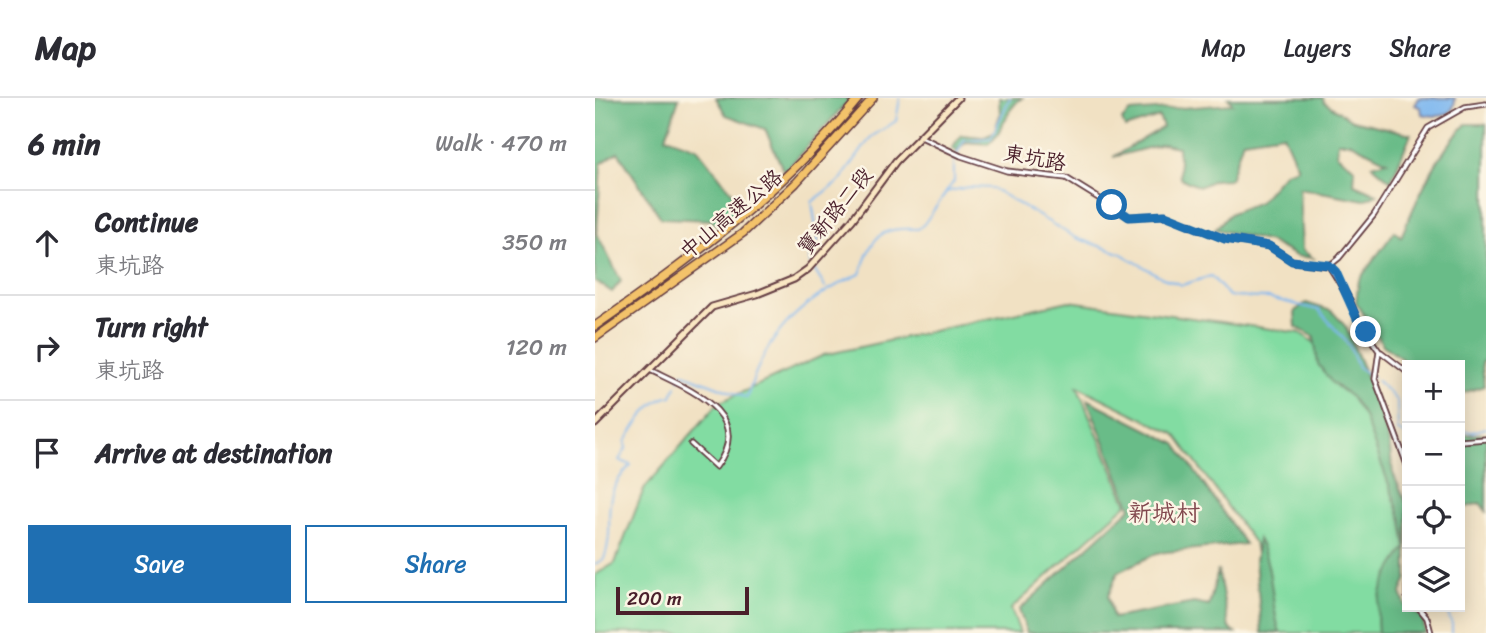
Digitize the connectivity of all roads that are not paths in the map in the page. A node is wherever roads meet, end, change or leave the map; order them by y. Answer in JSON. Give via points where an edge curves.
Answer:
{"nodes":[{"id":1,"x":859,"y":98,"type":"edge"},
{"id":2,"x":873,"y":98,"type":"edge"},
{"id":3,"x":958,"y":98,"type":"edge"},
{"id":4,"x":1486,"y":104,"type":"edge"},
{"id":5,"x":919,"y":136,"type":"junction"},
{"id":6,"x":1329,"y":265,"type":"junction"},
{"id":7,"x":595,"y":326,"type":"edge"},
{"id":8,"x":595,"y":338,"type":"edge"},
{"id":9,"x":1380,"y":351,"type":"junction"},
{"id":10,"x":1402,"y":368,"type":"edge"},
{"id":11,"x":648,"y":369,"type":"junction"},
{"id":12,"x":595,"y":424,"type":"edge"},
{"id":13,"x":1486,"y":439,"type":"edge"},
{"id":14,"x":1465,"y":441,"type":"edge"},
{"id":15,"x":691,"y":444,"type":"dead end"},
{"id":16,"x":1402,"y":452,"type":"edge"},
{"id":17,"x":1422,"y":612,"type":"edge"},
{"id":18,"x":1431,"y":633,"type":"edge"}],
"edges":[{"from":1,"to":7,"type":"highway","name":"中山高速公路","via":[[755,206],[695,256]]},
{"from":2,"to":8,"type":"highway","name":"中山高速公路","via":[[743,233]]},
{"from":3,"to":5,"type":"street","name":"寶新路二段"},
{"from":4,"to":6,"type":"street","via":[[1465,107],[1428,128],[1374,215]]},
{"from":5,"to":6,"type":"street","name":"東坑路","via":[[1007,171],[1066,178],[1129,217],[1165,215],[1225,239],[1269,246],[1292,261]]},
{"from":5,"to":11,"type":"street","name":"寶新路二段","via":[[808,269],[757,294],[712,307]]},
{"from":6,"to":9,"type":"street","via":[[1358,321]]},
{"from":9,"to":10,"type":"street"},
{"from":9,"to":16,"type":"street","via":[[1375,379]]},
{"from":11,"to":12,"type":"street","name":"寶新路二段"},
{"from":11,"to":15,"type":"street","via":[[701,395],[727,424],[724,457],[716,467]]},
{"from":13,"to":14,"type":"street"},
{"from":17,"to":18,"type":"street"}]}
